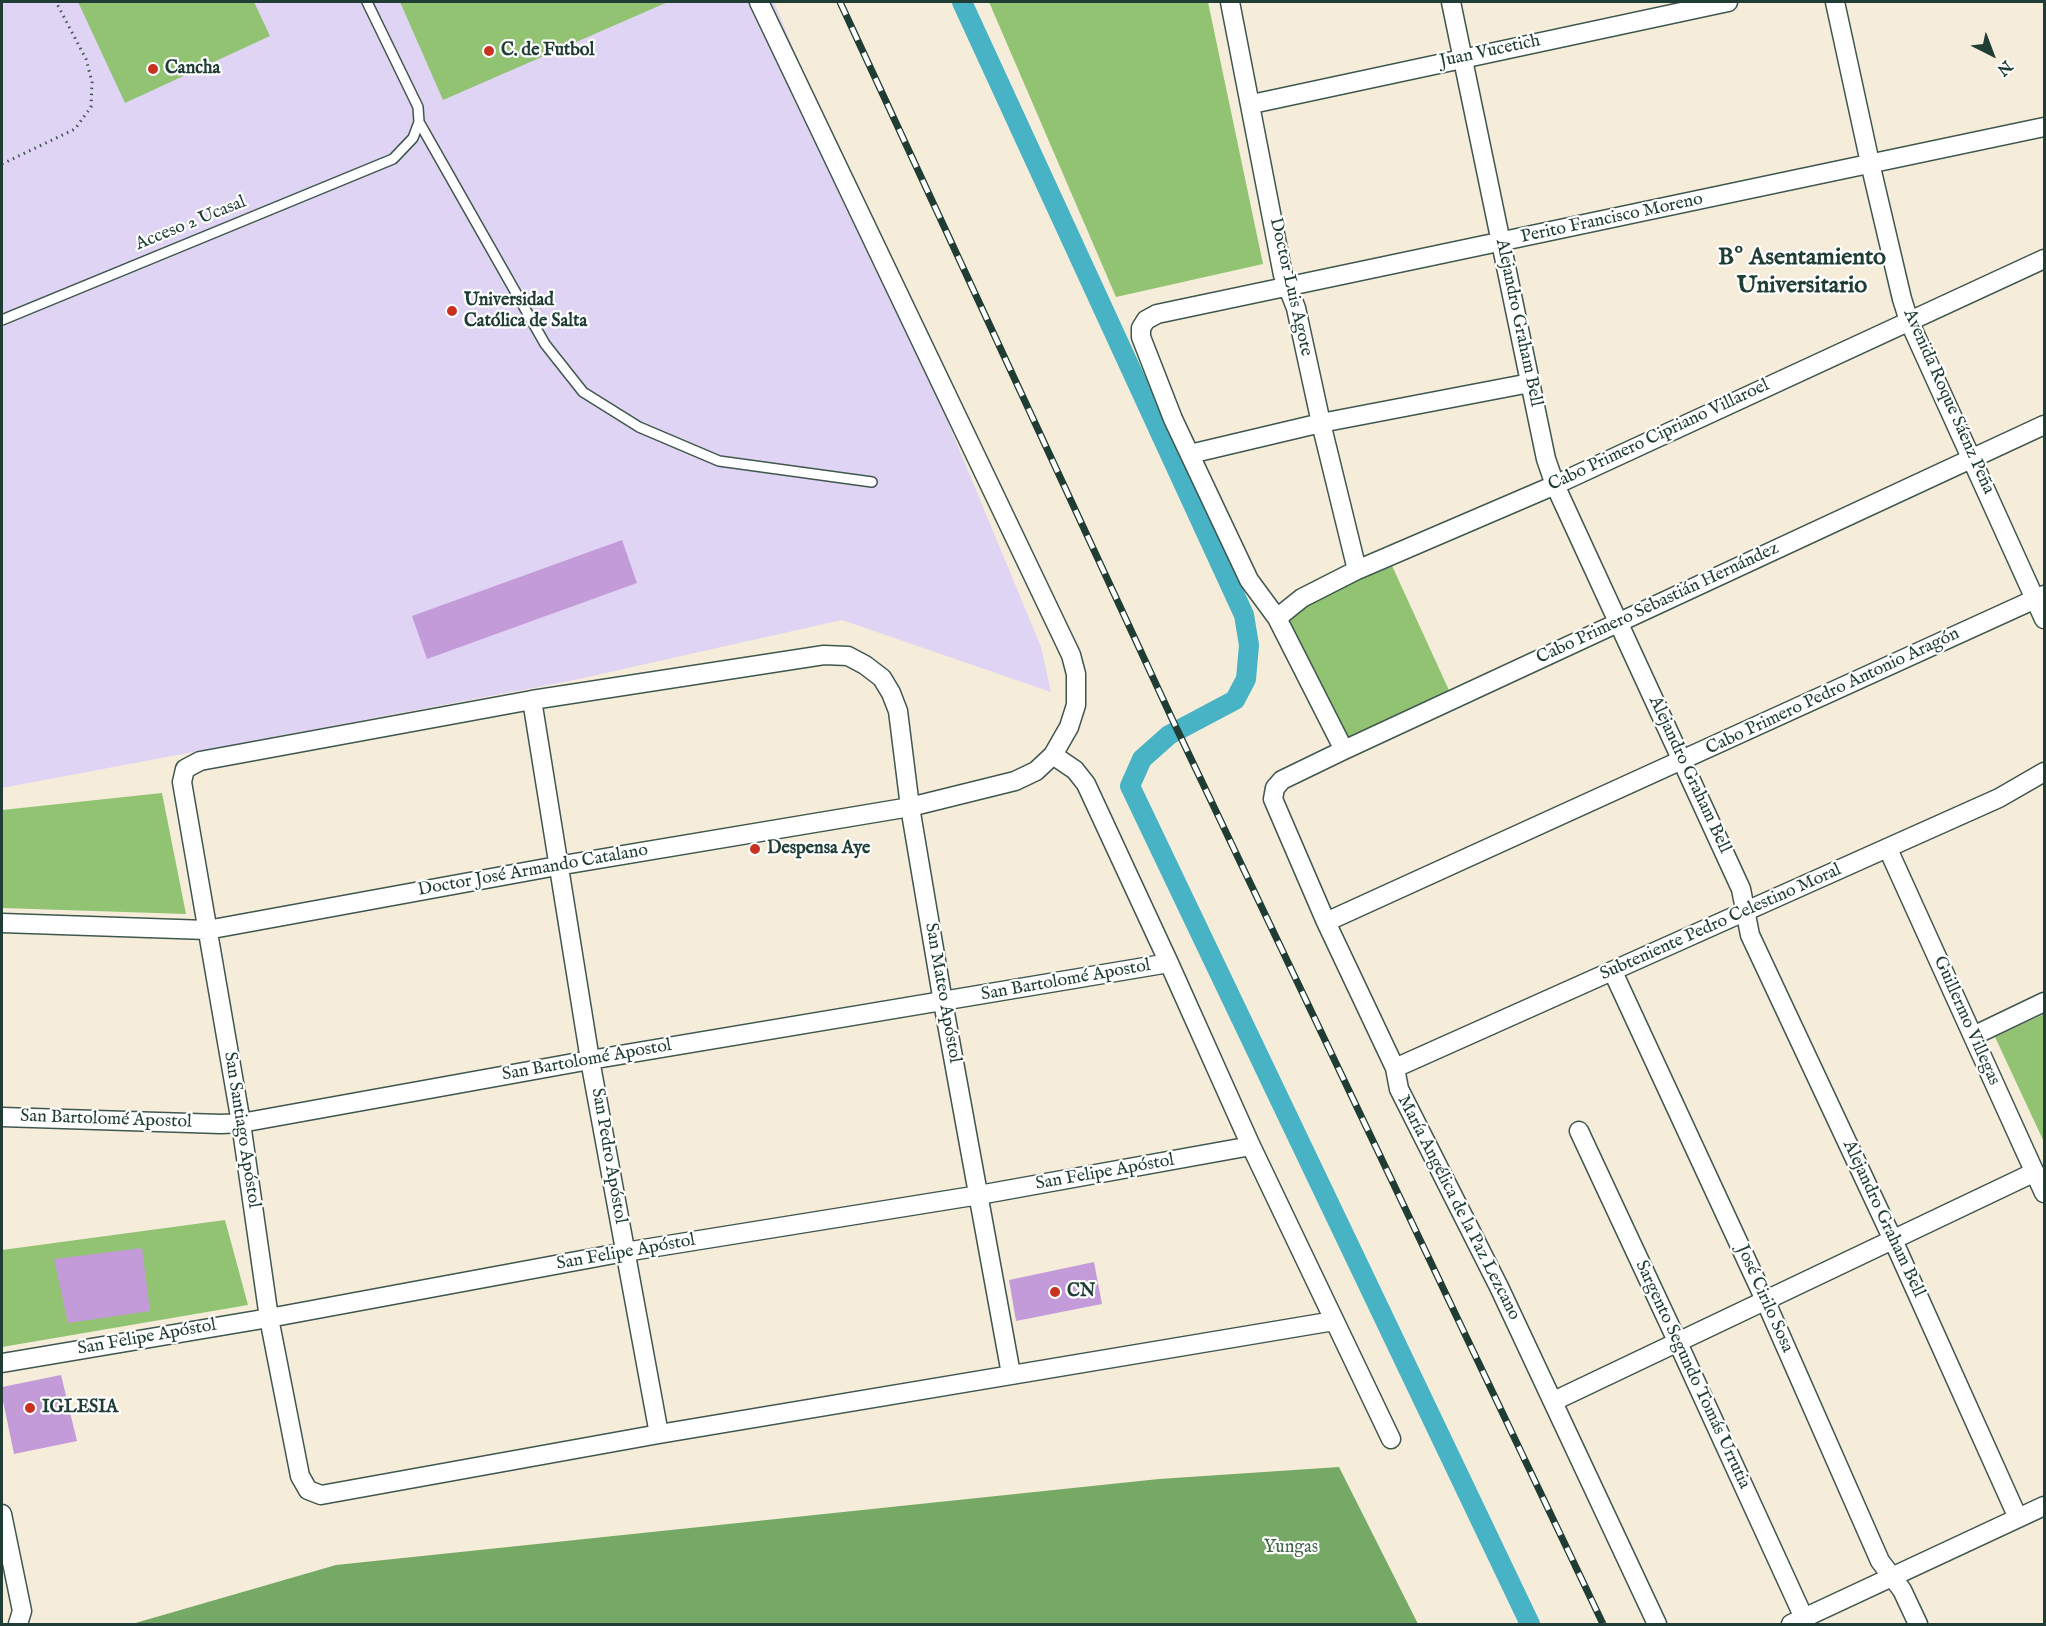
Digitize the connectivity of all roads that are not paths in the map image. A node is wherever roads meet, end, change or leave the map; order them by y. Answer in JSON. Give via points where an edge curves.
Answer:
{"nodes":[{"id":1,"x":367,"y":2,"type":"edge"},
{"id":2,"x":759,"y":2,"type":"edge"},
{"id":3,"x":1230,"y":2,"type":"edge"},
{"id":4,"x":1451,"y":2,"type":"edge"},
{"id":5,"x":1728,"y":2,"type":"edge"},
{"id":6,"x":1835,"y":2,"type":"edge"},
{"id":7,"x":1463,"y":58,"type":"junction"},
{"id":8,"x":1252,"y":104,"type":"junction"},
{"id":9,"x":419,"y":122,"type":"junction"},
{"id":10,"x":2044,"y":127,"type":"edge"},
{"id":11,"x":1870,"y":163,"type":"junction"},
{"id":12,"x":1501,"y":243,"type":"junction"},
{"id":13,"x":2044,"y":259,"type":"edge"},
{"id":14,"x":1288,"y":286,"type":"junction"},
{"id":15,"x":2,"y":320,"type":"edge"},
{"id":16,"x":1909,"y":321,"type":"junction"},
{"id":17,"x":1530,"y":383,"type":"junction"},
{"id":18,"x":1321,"y":423,"type":"junction"},
{"id":19,"x":2044,"y":425,"type":"edge"},
{"id":20,"x":1190,"y":454,"type":"junction"},
{"id":21,"x":1973,"y":458,"type":"junction"},
{"id":22,"x":872,"y":482,"type":"dead end"},
{"id":23,"x":1555,"y":485,"type":"junction"},
{"id":24,"x":1357,"y":570,"type":"junction"},
{"id":25,"x":2040,"y":597,"type":"edge"},
{"id":26,"x":1277,"y":618,"type":"junction"},
{"id":27,"x":2044,"y":619,"type":"edge"},
{"id":28,"x":1618,"y":622,"type":"junction"},
{"id":29,"x":532,"y":700,"type":"junction"},
{"id":30,"x":1344,"y":750,"type":"junction"},
{"id":31,"x":1053,"y":755,"type":"junction"},
{"id":32,"x":1682,"y":762,"type":"junction"},
{"id":33,"x":185,"y":769,"type":"joint"},
{"id":34,"x":2044,"y":772,"type":"edge"},
{"id":35,"x":2044,"y":784,"type":"edge"},
{"id":36,"x":1275,"y":788,"type":"joint"},
{"id":37,"x":1999,"y":798,"type":"junction"},
{"id":38,"x":910,"y":807,"type":"junction"},
{"id":39,"x":1888,"y":849,"type":"junction"},
{"id":40,"x":557,"y":866,"type":"junction"},
{"id":41,"x":1745,"y":911,"type":"junction"},
{"id":42,"x":1326,"y":922,"type":"junction"},
{"id":43,"x":2,"y":923,"type":"edge"},
{"id":44,"x":207,"y":930,"type":"junction"},
{"id":45,"x":1169,"y":963,"type":"junction"},
{"id":46,"x":1613,"y":972,"type":"junction"},
{"id":47,"x":943,"y":1002,"type":"junction"},
{"id":48,"x":2044,"y":1002,"type":"edge"},
{"id":49,"x":1972,"y":1036,"type":"junction"},
{"id":50,"x":590,"y":1060,"type":"junction"},
{"id":51,"x":1395,"y":1068,"type":"junction"},
{"id":52,"x":2,"y":1117,"type":"edge"},
{"id":53,"x":241,"y":1123,"type":"junction"},
{"id":54,"x":1579,"y":1131,"type":"dead end"},
{"id":55,"x":1251,"y":1146,"type":"junction"},
{"id":56,"x":2035,"y":1172,"type":"junction"},
{"id":57,"x":2044,"y":1193,"type":"edge"},
{"id":58,"x":979,"y":1195,"type":"junction"},
{"id":59,"x":1893,"y":1240,"type":"junction"},
{"id":60,"x":625,"y":1252,"type":"junction"},
{"id":61,"x":1765,"y":1300,"type":"junction"},
{"id":62,"x":269,"y":1318,"type":"junction"},
{"id":63,"x":1334,"y":1321,"type":"junction"},
{"id":64,"x":1678,"y":1342,"type":"junction"},
{"id":65,"x":2,"y":1363,"type":"edge"},
{"id":66,"x":1011,"y":1374,"type":"junction"},
{"id":67,"x":1554,"y":1401,"type":"junction"},
{"id":68,"x":659,"y":1434,"type":"junction"},
{"id":69,"x":1391,"y":1439,"type":"dead end"},
{"id":70,"x":2044,"y":1506,"type":"edge"},
{"id":71,"x":2,"y":1514,"type":"edge"},
{"id":72,"x":2018,"y":1518,"type":"junction"},
{"id":73,"x":1893,"y":1576,"type":"junction"},
{"id":74,"x":1797,"y":1622,"type":"edge"},
{"id":75,"x":18,"y":1624,"type":"edge"},
{"id":76,"x":1657,"y":1624,"type":"edge"},
{"id":77,"x":1918,"y":1624,"type":"edge"}],
"edges":[{"from":1,"to":9,"type":"lane","via":[[418,107]]},
{"from":2,"to":31,"type":"street","via":[[1071,655],[1076,674],[1076,705]]},
{"from":3,"to":8,"type":"street","name":"Doctor Luis Agote"},
{"from":4,"to":7,"type":"street","name":"Alejandro Graham Bell"},
{"from":5,"to":7,"type":"street","name":"Juan Vucetich"},
{"from":6,"to":11,"type":"street","name":"Avenida Roque Sáenz Peña"},
{"from":7,"to":8,"type":"street","name":"Juan Vucetich"},
{"from":7,"to":12,"type":"street","name":"Alejandro Graham Bell"},
{"from":8,"to":14,"type":"street","name":"Doctor Luis Agote"},
{"from":9,"to":15,"type":"lane","name":"Acceso 2 Ucasal","via":[[413,138],[393,159]]},
{"from":9,"to":22,"type":"lane","via":[[545,344],[583,392],[639,427],[719,461]]},
{"from":10,"to":11,"type":"street","name":"Perito Francisco Moreno"},
{"from":11,"to":12,"type":"street","name":"Perito Francisco Moreno"},
{"from":11,"to":16,"type":"street","name":"Avenida Roque Sáenz Peña"},
{"from":12,"to":14,"type":"street","name":"Perito Francisco Moreno"},
{"from":12,"to":17,"type":"street","name":"Alejandro Graham Bell"},
{"from":13,"to":16,"type":"street","name":"Cabo Primero Cipriano Villaroel"},
{"from":14,"to":18,"type":"street","name":"Doctor Luis Agote"},
{"from":14,"to":20,"type":"street","name":"Perito Francisco Moreno","via":[[1157,314],[1141,328],[1145,351]]},
{"from":16,"to":21,"type":"street","name":"Avenida Roque Sáenz Peña"},
{"from":16,"to":23,"type":"street","name":"Cabo Primero Cipriano Villaroel"},
{"from":17,"to":18,"type":"street"},
{"from":17,"to":23,"type":"street","name":"Alejandro Graham Bell"},
{"from":18,"to":20,"type":"street"},
{"from":18,"to":24,"type":"street","name":"Doctor Luis Agote"},
{"from":19,"to":21,"type":"street","name":"Cabo Primero Sebastián Hernández"},
{"from":20,"to":26,"type":"street","via":[[1249,580]]},
{"from":21,"to":25,"type":"street","name":"Avenida Roque Sáenz Peña"},
{"from":21,"to":28,"type":"street","name":"Cabo Primero Sebastián Hernández"},
{"from":23,"to":24,"type":"street","name":"Cabo Primero Cipriano Villaroel"},
{"from":23,"to":28,"type":"street","name":"Alejandro Graham Bell"},
{"from":24,"to":26,"type":"street","name":"Cabo Primero Cipriano Villaroel","via":[[1302,598]]},
{"from":25,"to":27,"type":"street","name":"Avenida Roque Sáenz Peña"},
{"from":25,"to":32,"type":"street","name":"Cabo Primero Pedro Antonio Aragón"},
{"from":26,"to":30,"type":"street"},
{"from":28,"to":30,"type":"street","name":"Cabo Primero Sebastián Hernández"},
{"from":28,"to":32,"type":"street","name":"Alejandro Graham Bell"},
{"from":29,"to":33,"type":"street","name":"San Mateo Apóstol","via":[[200,761]]},
{"from":29,"to":38,"type":"street","name":"San Mateo Apóstol","via":[[824,655],[848,656],[882,678],[891,693],[898,711]]},
{"from":29,"to":40,"type":"street","name":"San Pedro Apóstol"},
{"from":30,"to":36,"type":"street","name":"Cabo Primero Sebastián Hernández","via":[[1282,780]]},
{"from":31,"to":38,"type":"street","name":"Doctor José Armando Catalano","via":[[1036,771],[1015,781]]},
{"from":31,"to":45,"type":"street","via":[[1075,770],[1086,784]]},
{"from":32,"to":41,"type":"street","name":"Alejandro Graham Bell","via":[[1741,889]]},
{"from":32,"to":42,"type":"street","name":"Cabo Primero Pedro Antonio Aragón"},
{"from":33,"to":44,"type":"street","name":"San Santiago Apóstol","via":[[182,782]]},
{"from":34,"to":37,"type":"street","name":"Subteniente Pedro Celestino Moral"},
{"from":35,"to":37,"type":"street"},
{"from":36,"to":42,"type":"street","name":"María Angélica de la Paz Lezcano","via":[[1273,800]]},
{"from":37,"to":39,"type":"street","name":"Subteniente Pedro Celestino Moral"},
{"from":38,"to":40,"type":"street","name":"Doctor José Armando Catalano"},
{"from":38,"to":47,"type":"street","name":"San Mateo Apóstol"},
{"from":39,"to":41,"type":"street","name":"Subteniente Pedro Celestino Moral"},
{"from":39,"to":49,"type":"street","name":"Guillermo Villegas"},
{"from":40,"to":44,"type":"street","name":"Doctor José Armando Catalano"},
{"from":40,"to":50,"type":"street","name":"San Pedro Apóstol"},
{"from":41,"to":46,"type":"street","name":"Subteniente Pedro Celestino Moral"},
{"from":41,"to":59,"type":"street","name":"Alejandro Graham Bell","via":[[1750,935]]},
{"from":42,"to":51,"type":"street","name":"María Angélica de la Paz Lezcano"},
{"from":43,"to":44,"type":"street","name":"Doctor José Armando Catalano"},
{"from":44,"to":53,"type":"street","name":"San Santiago Apóstol"},
{"from":45,"to":47,"type":"street","name":"San Bartolomé Apostol"},
{"from":45,"to":55,"type":"street"},
{"from":46,"to":51,"type":"street","name":"Subteniente Pedro Celestino Moral"},
{"from":46,"to":61,"type":"street","name":"José Cirilo Sosa"},
{"from":47,"to":50,"type":"street","name":"San Bartolomé Apostol"},
{"from":47,"to":58,"type":"street","name":"San Mateo Apóstol"},
{"from":48,"to":49,"type":"street"},
{"from":49,"to":56,"type":"street","name":"Guillermo Villegas"},
{"from":50,"to":53,"type":"street","name":"San Bartolomé Apostol"},
{"from":50,"to":60,"type":"street","name":"San Pedro Apóstol"},
{"from":51,"to":67,"type":"street","name":"María Angélica de la Paz Lezcano","via":[[1399,1089]]},
{"from":52,"to":53,"type":"street","name":"San Bartolomé Apostol"},
{"from":53,"to":62,"type":"street","name":"San Santiago Apóstol"},
{"from":54,"to":64,"type":"street","name":"Sargento Segundo Tomás Urrutia"},
{"from":55,"to":58,"type":"street","name":"San Felipe Apóstol"},
{"from":55,"to":63,"type":"street"},
{"from":56,"to":57,"type":"street","name":"Guillermo Villegas"},
{"from":56,"to":59,"type":"street"},
{"from":58,"to":60,"type":"street","name":"San Felipe Apóstol"},
{"from":58,"to":66,"type":"street","name":"San Mateo Apóstol"},
{"from":59,"to":61,"type":"street"},
{"from":59,"to":72,"type":"street","name":"Alejandro Graham Bell"},
{"from":60,"to":62,"type":"street","name":"San Felipe Apóstol"},
{"from":60,"to":68,"type":"street","name":"San Pedro Apóstol"},
{"from":61,"to":64,"type":"street"},
{"from":61,"to":73,"type":"street","name":"José Cirilo Sosa","via":[[1880,1561]]},
{"from":62,"to":65,"type":"street","name":"San Felipe Apóstol"},
{"from":62,"to":68,"type":"street","name":"San Santiago Apóstol","via":[[300,1476],[308,1490],[321,1495]]},
{"from":63,"to":66,"type":"street"},
{"from":63,"to":69,"type":"street"},
{"from":64,"to":67,"type":"street"},
{"from":64,"to":74,"type":"street","name":"Sargento Segundo Tomás Urrutia"},
{"from":66,"to":68,"type":"street"},
{"from":67,"to":76,"type":"street","name":"María Angélica de la Paz Lezcano"},
{"from":70,"to":72,"type":"street"},
{"from":71,"to":75,"type":"street","via":[[22,1611]]},
{"from":72,"to":73,"type":"street"},
{"from":73,"to":74,"type":"street"},
{"from":73,"to":77,"type":"street","name":"José Cirilo Sosa"}]}
